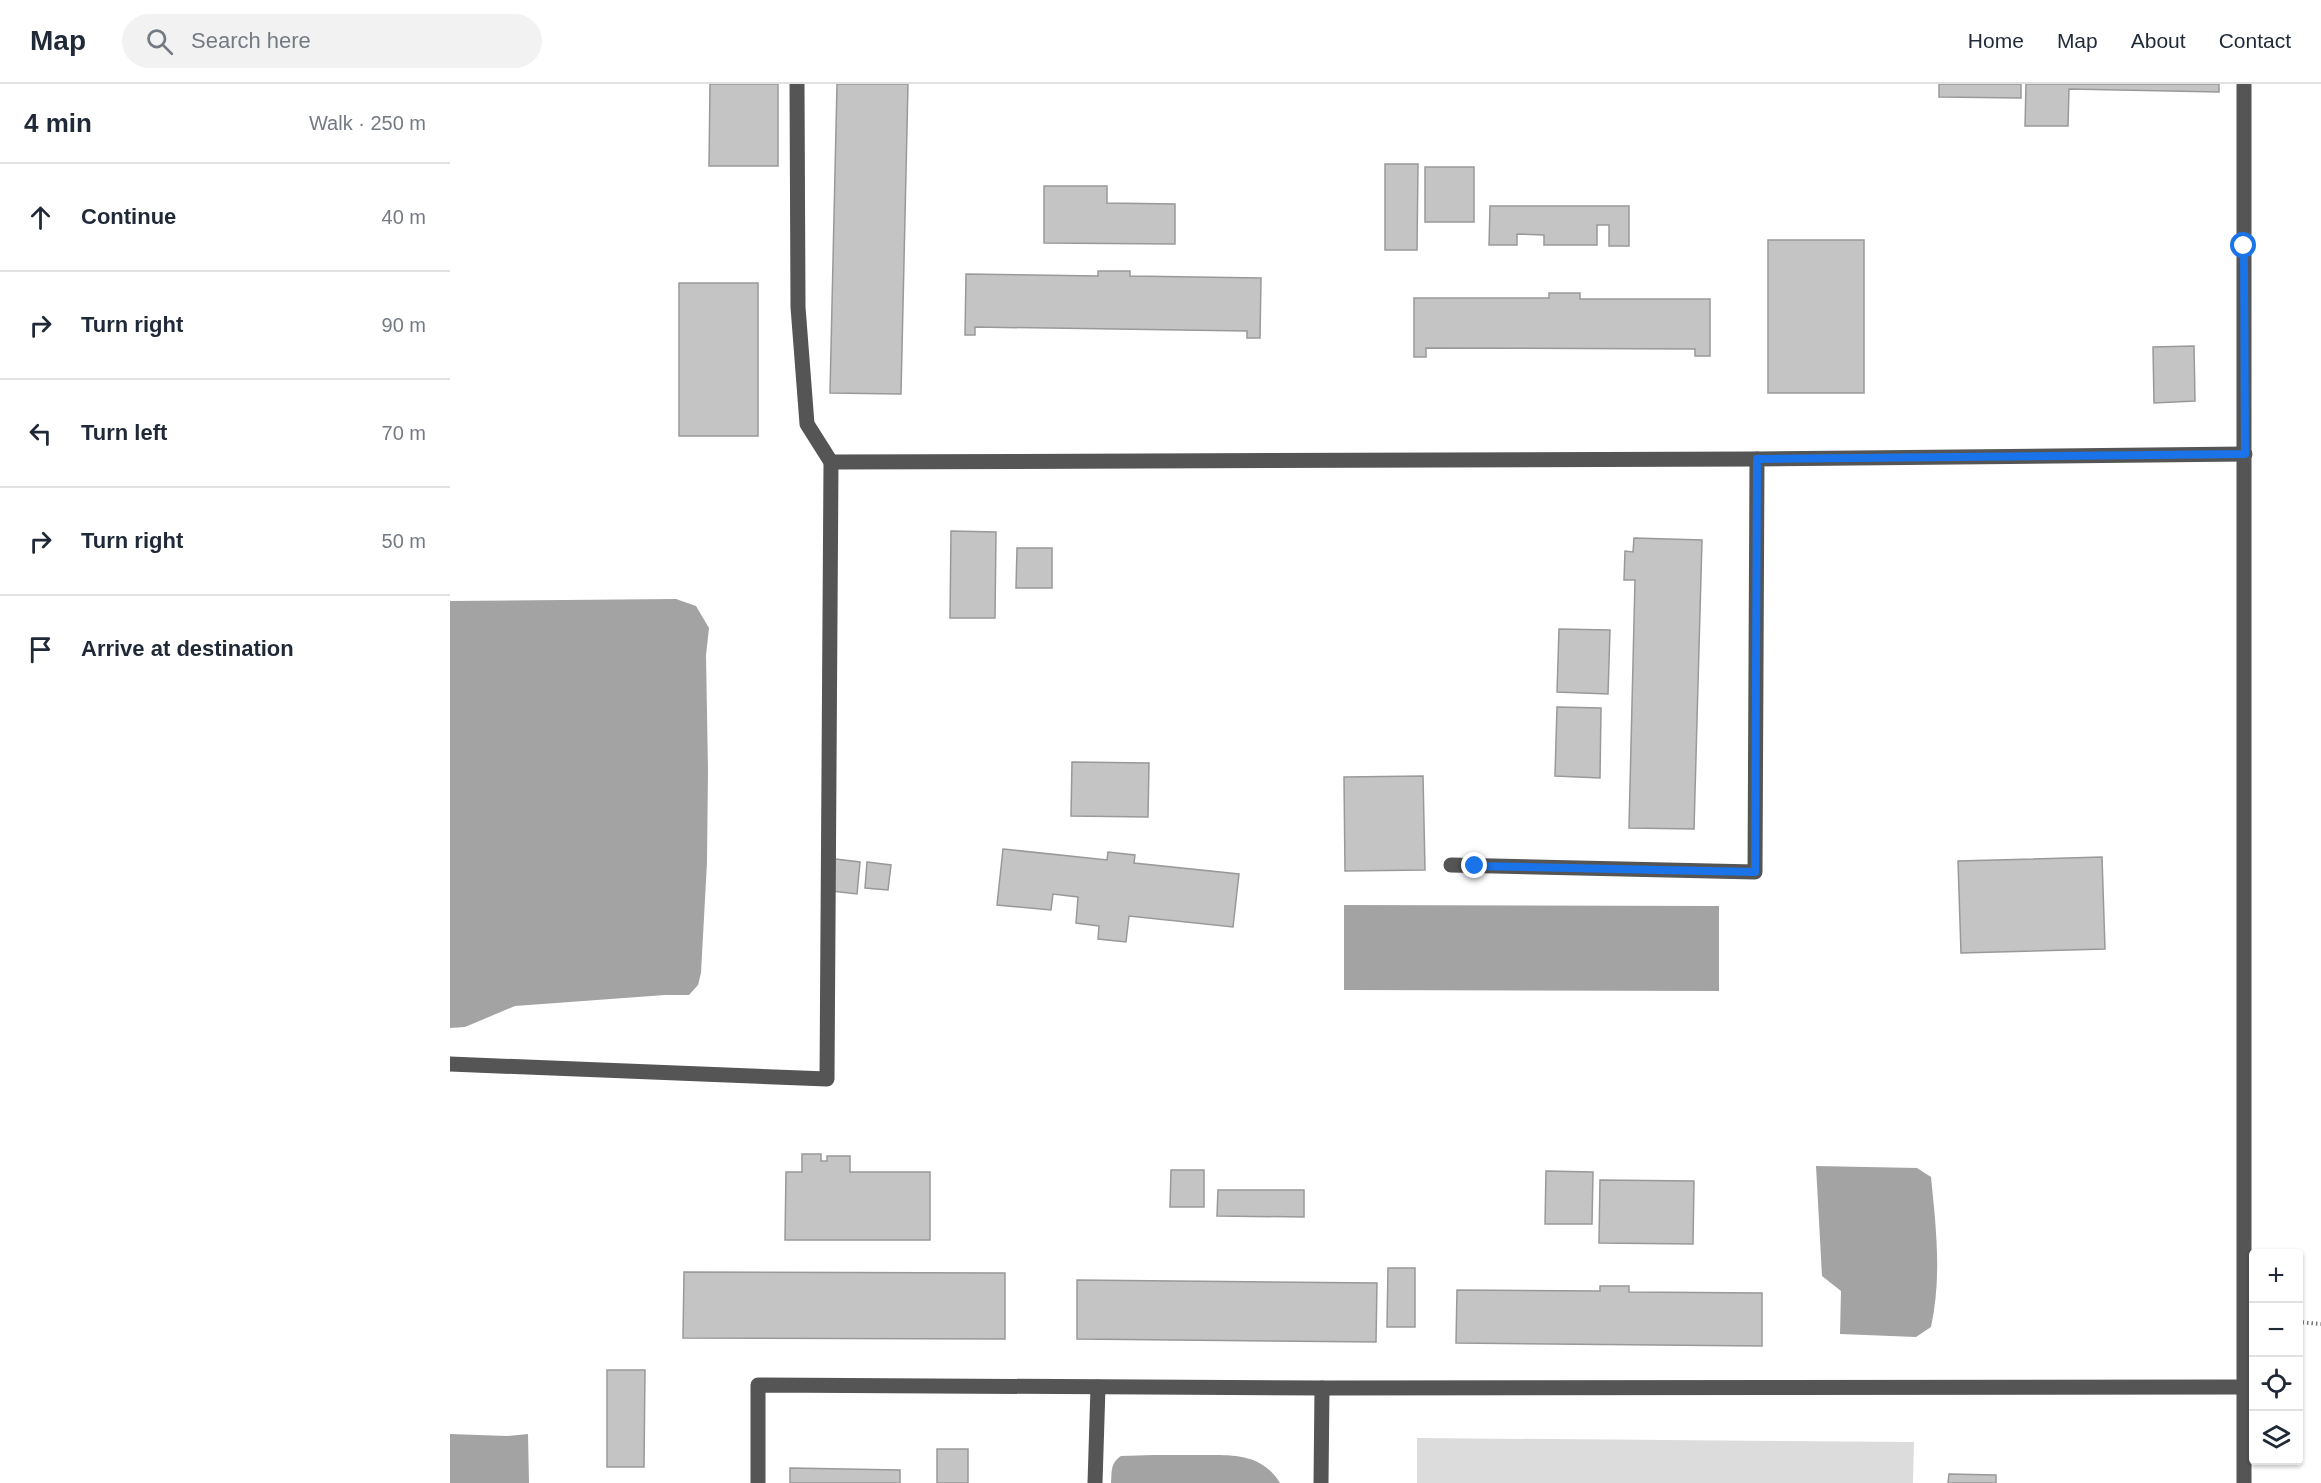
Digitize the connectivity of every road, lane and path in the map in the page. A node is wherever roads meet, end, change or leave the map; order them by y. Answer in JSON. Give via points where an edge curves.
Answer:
{"nodes":[{"id":1,"x":797,"y":84,"type":"edge"},
{"id":2,"x":2244,"y":84,"type":"edge"},
{"id":3,"x":2245,"y":454,"type":"junction"},
{"id":4,"x":1757,"y":459,"type":"junction"},
{"id":5,"x":831,"y":462,"type":"junction"},
{"id":6,"x":1451,"y":865,"type":"dead end"},
{"id":7,"x":450,"y":1064,"type":"edge"},
{"id":8,"x":2303,"y":1322,"type":"edge"},
{"id":9,"x":2321,"y":1324,"type":"edge"},
{"id":10,"x":1098,"y":1387,"type":"junction"},
{"id":11,"x":2244,"y":1387,"type":"junction"},
{"id":12,"x":1322,"y":1388,"type":"junction"},
{"id":13,"x":758,"y":1483,"type":"edge"},
{"id":14,"x":1095,"y":1483,"type":"edge"},
{"id":15,"x":1321,"y":1483,"type":"edge"},
{"id":16,"x":2244,"y":1483,"type":"edge"}],
"edges":[{"from":1,"to":5,"type":"street","via":[[798,307],[807,424]]},
{"from":2,"to":3,"type":"street"},
{"from":3,"to":4,"type":"street"},
{"from":3,"to":11,"type":"street"},
{"from":4,"to":5,"type":"street"},
{"from":4,"to":6,"type":"street","via":[[1755,872]]},
{"from":5,"to":7,"type":"street","via":[[828,1079]]},
{"from":8,"to":9,"type":"path"},
{"from":10,"to":12,"type":"street"},
{"from":10,"to":13,"type":"street","via":[[759,1385]]},
{"from":10,"to":14,"type":"street"},
{"from":11,"to":12,"type":"street"},
{"from":11,"to":16,"type":"street"},
{"from":12,"to":15,"type":"street"}]}
